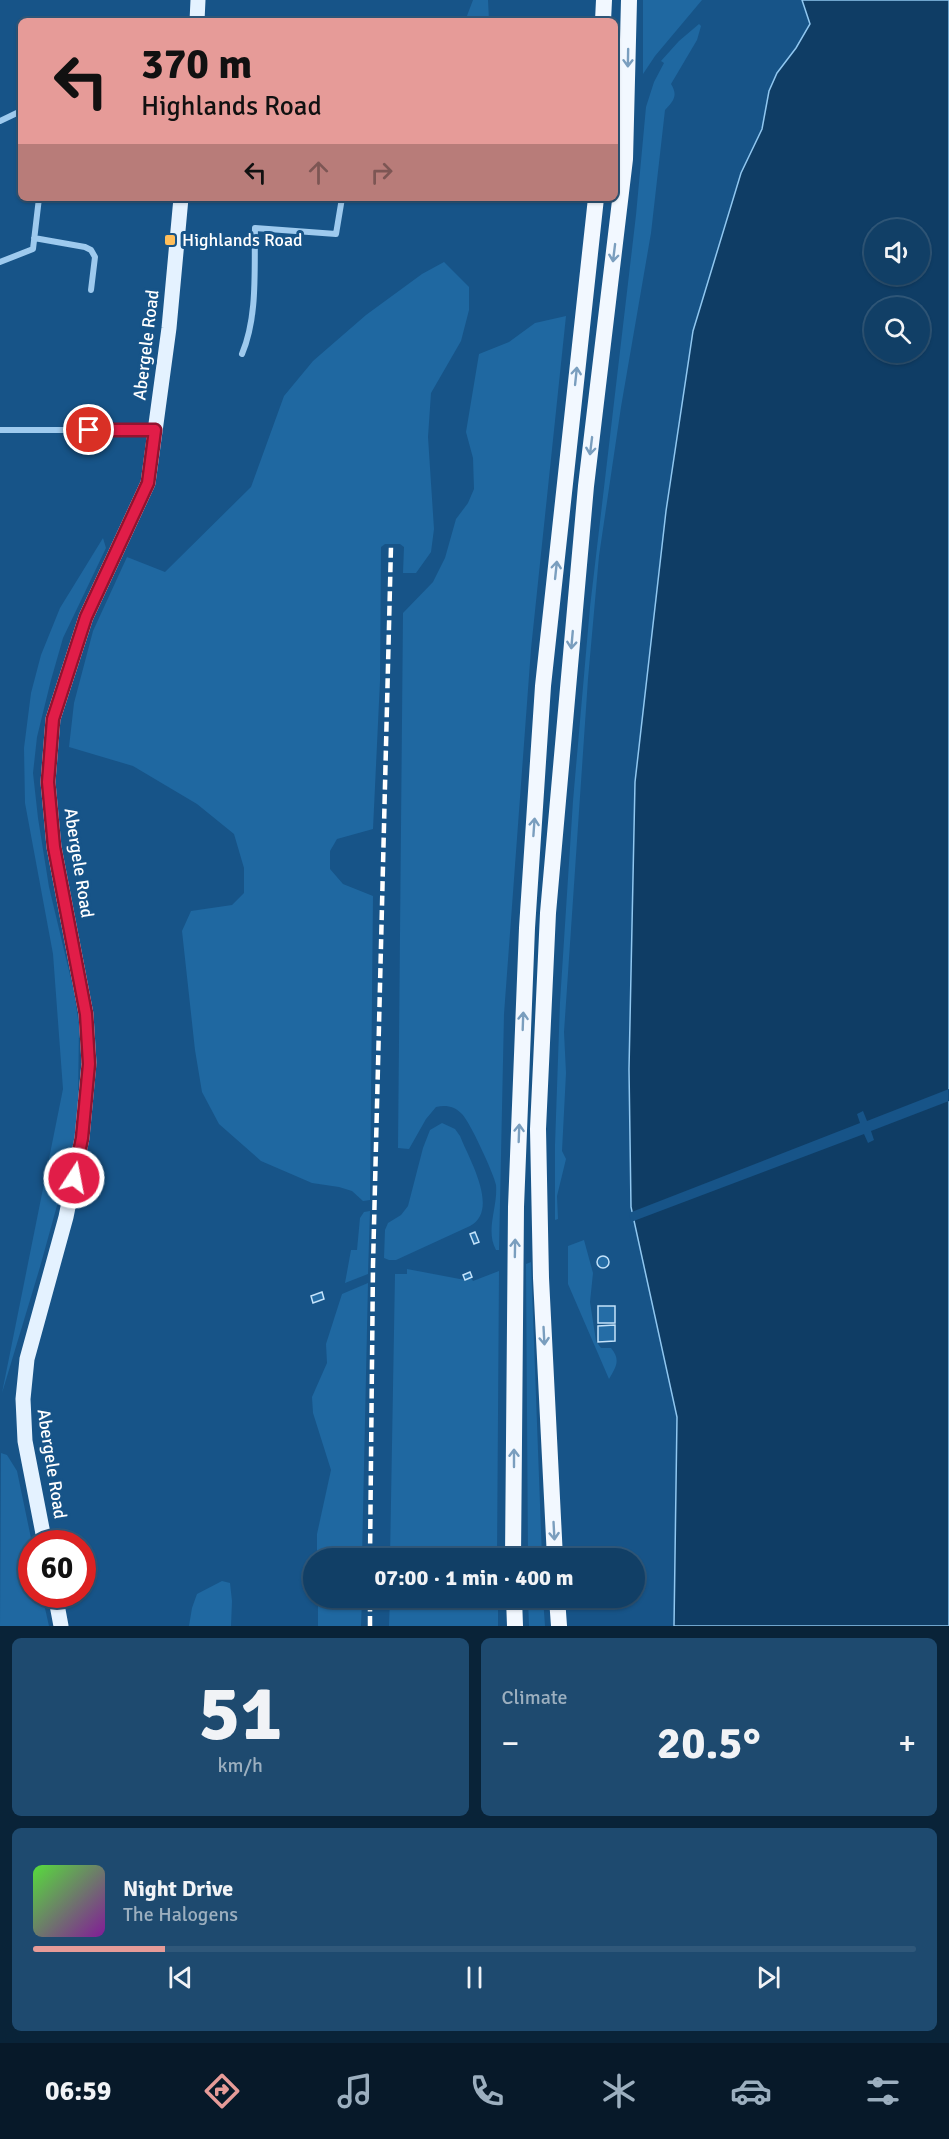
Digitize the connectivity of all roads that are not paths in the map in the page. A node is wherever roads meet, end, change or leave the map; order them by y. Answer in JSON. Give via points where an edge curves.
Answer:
{"nodes":[{"id":1,"x":198,"y":0,"type":"edge"},
{"id":2,"x":604,"y":0,"type":"edge"},
{"id":3,"x":629,"y":0,"type":"edge"},
{"id":4,"x":197,"y":18,"type":"edge"},
{"id":5,"x":603,"y":18,"type":"edge"},
{"id":6,"x":18,"y":113,"type":"edge"},
{"id":7,"x":0,"y":122,"type":"edge"},
{"id":8,"x":39,"y":201,"type":"edge"},
{"id":9,"x":181,"y":201,"type":"edge"},
{"id":10,"x":342,"y":201,"type":"edge"},
{"id":11,"x":597,"y":201,"type":"edge"},
{"id":12,"x":34,"y":238,"type":"junction"},
{"id":13,"x":0,"y":262,"type":"edge"},
{"id":14,"x":91,"y":290,"type":"dead end"},
{"id":15,"x":242,"y":354,"type":"dead end"},
{"id":16,"x":0,"y":430,"type":"edge"},
{"id":17,"x":155,"y":430,"type":"junction"},
{"id":18,"x":42,"y":1530,"type":"edge"},
{"id":19,"x":513,"y":1548,"type":"edge"},
{"id":20,"x":554,"y":1548,"type":"edge"},
{"id":21,"x":58,"y":1608,"type":"edge"},
{"id":22,"x":514,"y":1608,"type":"edge"},
{"id":23,"x":558,"y":1608,"type":"edge"},
{"id":24,"x":61,"y":1626,"type":"edge"},
{"id":25,"x":515,"y":1626,"type":"edge"},
{"id":26,"x":559,"y":1626,"type":"edge"}],
"edges":[{"from":1,"to":4,"type":"main road"},
{"from":2,"to":5,"type":"highway"},
{"from":3,"to":20,"type":"highway","one_way":true,"via":[[626,159],[586,486],[548,913],[538,1128]]},
{"from":6,"to":7,"type":"street"},
{"from":8,"to":12,"type":"street"},
{"from":9,"to":17,"type":"main road","name":"Abergele Road"},
{"from":10,"to":15,"type":"street","via":[[336,234],[255,228],[249,338]]},
{"from":19,"to":11,"type":"highway","one_way":true,"via":[[516,1207],[526,928],[543,686]]},
{"from":12,"to":13,"type":"street","via":[[33,249]]},
{"from":12,"to":14,"type":"street","via":[[91,250]]},
{"from":16,"to":17,"type":"street"},
{"from":17,"to":18,"type":"main road","name":"Abergele Road","via":[[148,483],[86,617],[53,719],[48,782],[54,847],[86,1014],[89,1064],[82,1138],[66,1217],[27,1359],[25,1441]]},
{"from":21,"to":24,"type":"main road"},
{"from":22,"to":25,"type":"highway"},
{"from":23,"to":26,"type":"highway"}]}
